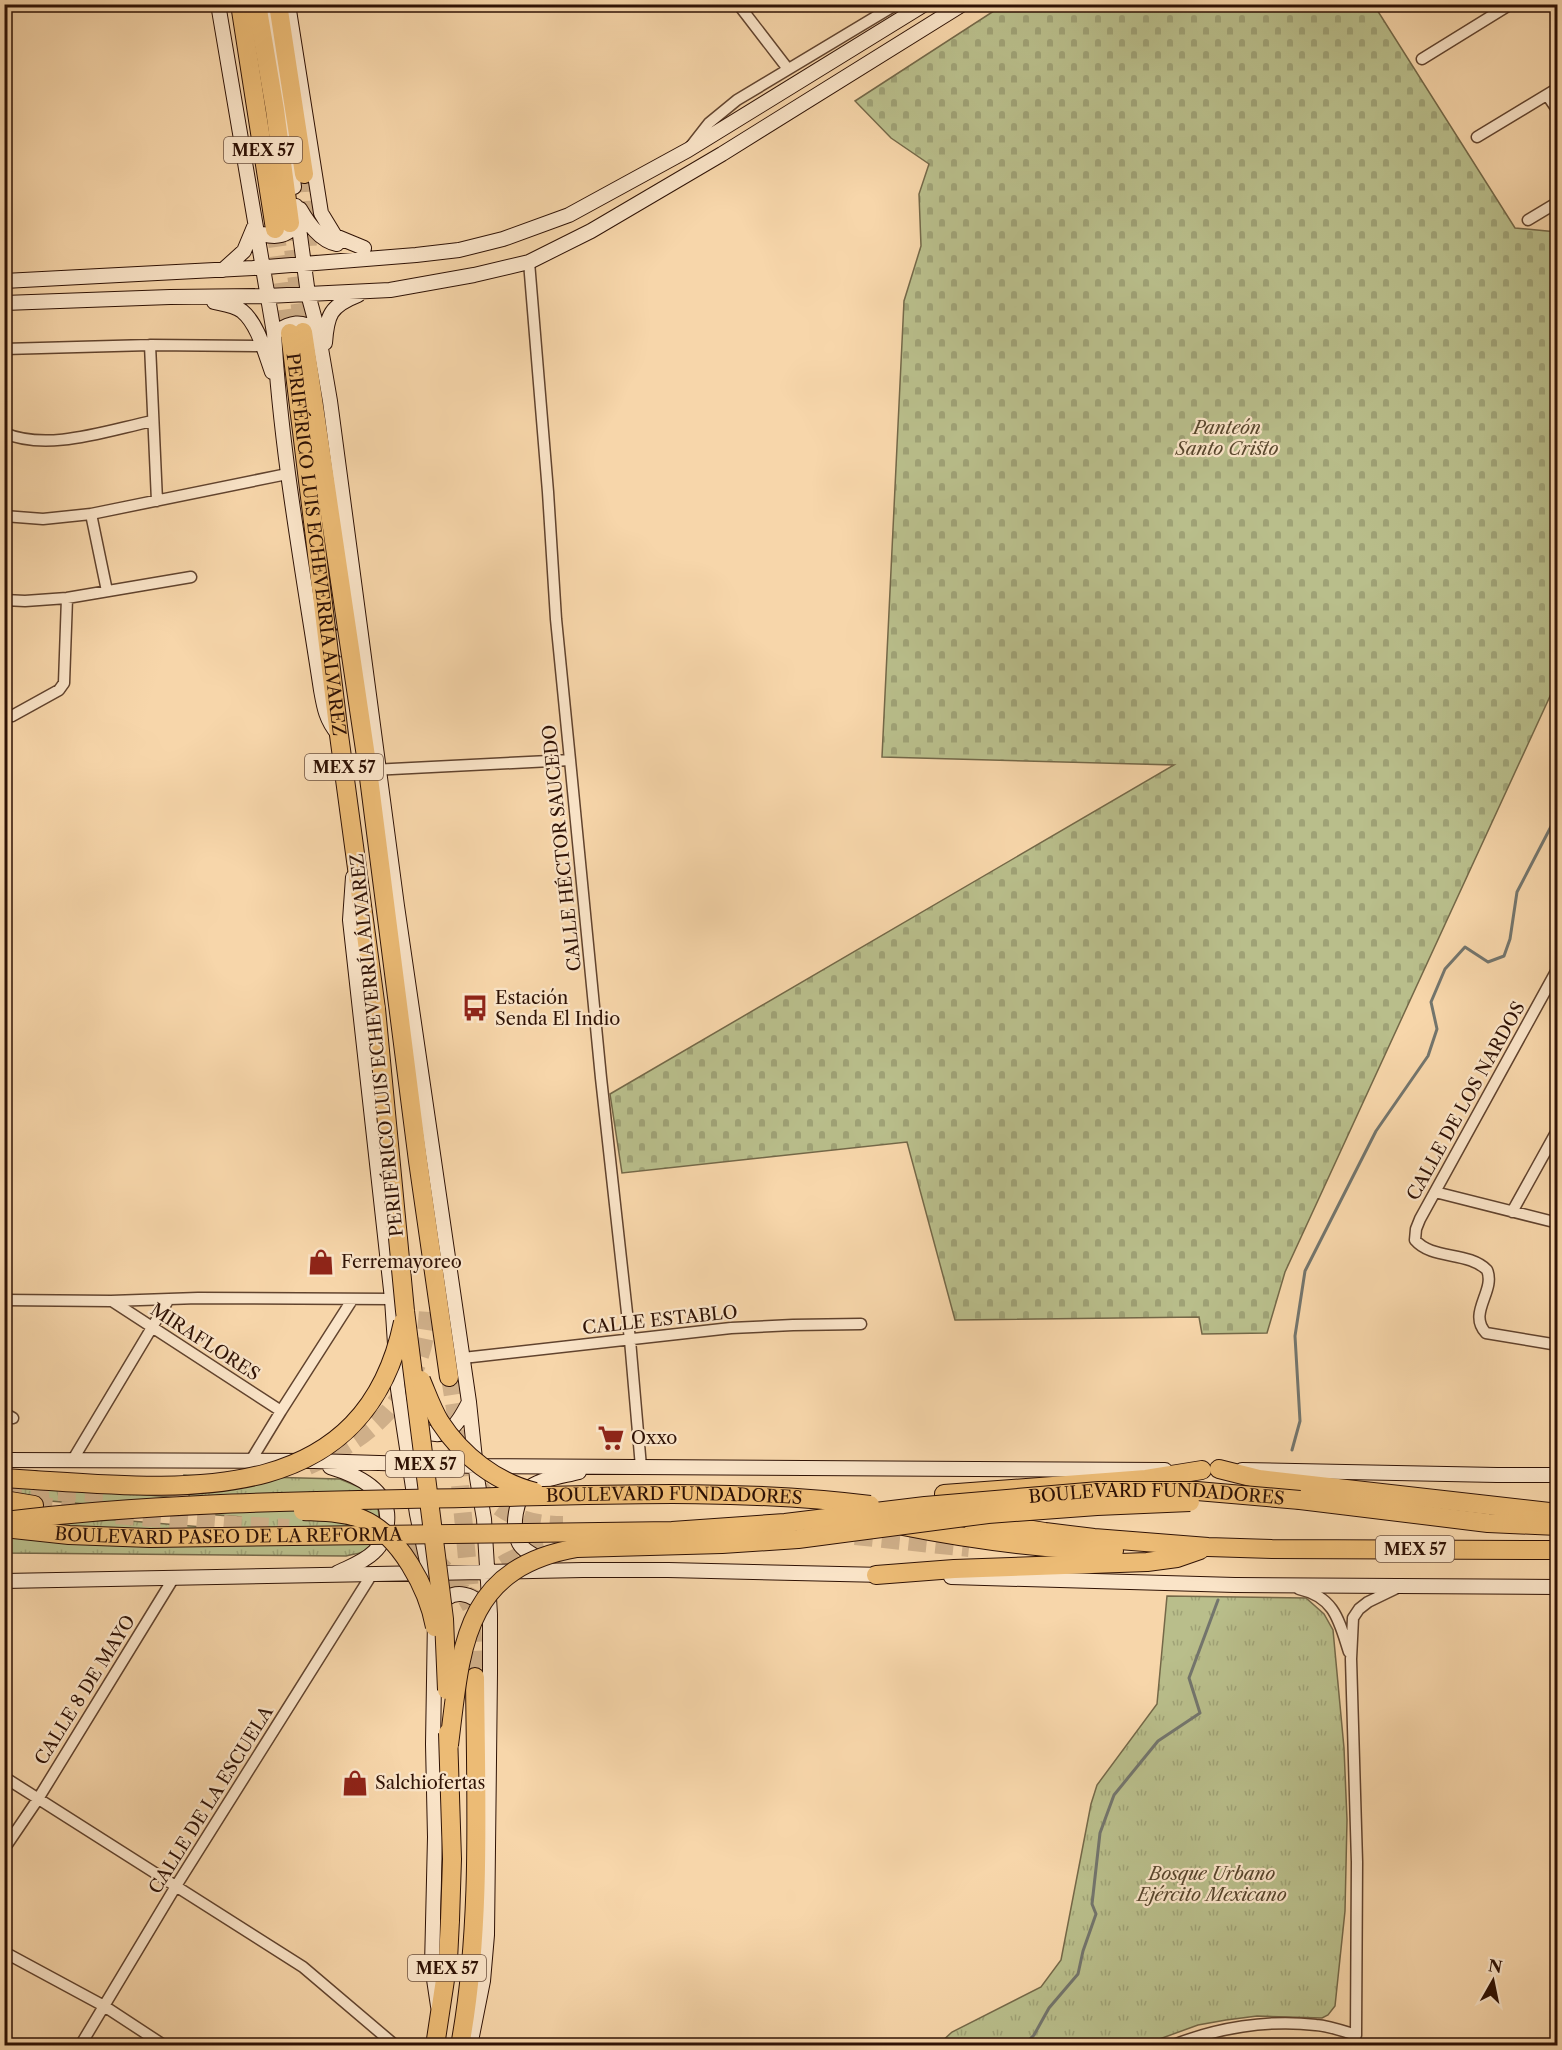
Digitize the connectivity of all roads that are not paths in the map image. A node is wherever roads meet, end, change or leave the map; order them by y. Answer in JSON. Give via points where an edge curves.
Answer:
{"nodes":[{"id":1,"x":218,"y":4,"type":"edge"},
{"id":2,"x":231,"y":4,"type":"edge"},
{"id":3,"x":240,"y":4,"type":"edge"},
{"id":4,"x":257,"y":4,"type":"edge"},
{"id":5,"x":267,"y":4,"type":"edge"},
{"id":6,"x":278,"y":4,"type":"edge"},
{"id":7,"x":288,"y":4,"type":"edge"},
{"id":8,"x":738,"y":4,"type":"edge"},
{"id":9,"x":897,"y":4,"type":"edge"},
{"id":10,"x":925,"y":4,"type":"edge"},
{"id":11,"x":963,"y":4,"type":"edge"},
{"id":12,"x":1511,"y":4,"type":"edge"},
{"id":13,"x":1422,"y":59,"type":"dead end"},
{"id":14,"x":788,"y":69,"type":"junction"},
{"id":15,"x":250,"y":72,"type":"junction"},
{"id":16,"x":1557,"y":88,"type":"edge"},
{"id":17,"x":1547,"y":95,"type":"junction"},
{"id":18,"x":1557,"y":111,"type":"edge"},
{"id":19,"x":1477,"y":137,"type":"dead end"},
{"id":20,"x":688,"y":150,"type":"junction"},
{"id":21,"x":304,"y":174,"type":"tunnel mouth"},
{"id":22,"x":296,"y":202,"type":"junction"},
{"id":23,"x":1557,"y":202,"type":"edge"},
{"id":24,"x":1528,"y":220,"type":"dead end"},
{"id":25,"x":288,"y":224,"type":"junction"},
{"id":26,"x":256,"y":225,"type":"junction"},
{"id":27,"x":364,"y":248,"type":"junction"},
{"id":28,"x":416,"y":255,"type":"junction"},
{"id":29,"x":529,"y":262,"type":"junction"},
{"id":30,"x":305,"y":264,"type":"junction"},
{"id":31,"x":262,"y":267,"type":"junction"},
{"id":32,"x":223,"y":270,"type":"junction"},
{"id":33,"x":4,"y":281,"type":"edge"},
{"id":34,"x":367,"y":291,"type":"junction"},
{"id":35,"x":308,"y":294,"type":"junction"},
{"id":36,"x":267,"y":296,"type":"junction"},
{"id":37,"x":170,"y":297,"type":"junction"},
{"id":38,"x":4,"y":303,"type":"edge"},
{"id":39,"x":299,"y":332,"type":"junction"},
{"id":40,"x":150,"y":345,"type":"junction"},
{"id":41,"x":262,"y":346,"type":"junction"},
{"id":42,"x":4,"y":349,"type":"edge"},
{"id":43,"x":317,"y":365,"type":"junction"},
{"id":44,"x":277,"y":384,"type":"junction"},
{"id":45,"x":153,"y":421,"type":"junction"},
{"id":46,"x":4,"y":433,"type":"edge"},
{"id":47,"x":287,"y":474,"type":"junction"},
{"id":48,"x":157,"y":501,"type":"junction"},
{"id":49,"x":91,"y":514,"type":"junction"},
{"id":50,"x":4,"y":516,"type":"edge"},
{"id":51,"x":191,"y":577,"type":"dead end"},
{"id":52,"x":106,"y":591,"type":"junction"},
{"id":53,"x":67,"y":598,"type":"junction"},
{"id":54,"x":4,"y":600,"type":"edge"},
{"id":55,"x":4,"y":717,"type":"edge"},
{"id":56,"x":339,"y":735,"type":"junction"},
{"id":57,"x":570,"y":760,"type":"junction"},
{"id":58,"x":374,"y":769,"type":"junction"},
{"id":59,"x":355,"y":842,"type":"junction"},
{"id":60,"x":1557,"y":968,"type":"edge"},
{"id":61,"x":1557,"y":1129,"type":"edge"},
{"id":62,"x":418,"y":1161,"type":"junction"},
{"id":63,"x":1435,"y":1192,"type":"junction"},
{"id":64,"x":1512,"y":1212,"type":"junction"},
{"id":65,"x":1557,"y":1223,"type":"edge"},
{"id":66,"x":169,"y":1299,"type":"junction"},
{"id":67,"x":352,"y":1300,"type":"junction"},
{"id":68,"x":5,"y":1301,"type":"edge"},
{"id":69,"x":111,"y":1301,"type":"junction"},
{"id":70,"x":399,"y":1305,"type":"junction"},
{"id":71,"x":428,"y":1310,"type":"tunnel mouth"},
{"id":72,"x":861,"y":1324,"type":"dead end"},
{"id":73,"x":152,"y":1328,"type":"junction"},
{"id":74,"x":630,"y":1340,"type":"junction"},
{"id":75,"x":1557,"y":1345,"type":"edge"},
{"id":76,"x":463,"y":1358,"type":"junction"},
{"id":77,"x":412,"y":1359,"type":"junction"},
{"id":78,"x":450,"y":1376,"type":"tunnel mouth"},
{"id":79,"x":469,"y":1402,"type":"junction"},
{"id":80,"x":401,"y":1410,"type":"junction"},
{"id":81,"x":281,"y":1411,"type":"junction"},
{"id":82,"x":4,"y":1460,"type":"edge"},
{"id":83,"x":72,"y":1461,"type":"junction"},
{"id":84,"x":314,"y":1461,"type":"junction"},
{"id":85,"x":250,"y":1462,"type":"junction"},
{"id":86,"x":410,"y":1465,"type":"junction"},
{"id":87,"x":476,"y":1466,"type":"junction"},
{"id":88,"x":599,"y":1467,"type":"junction"},
{"id":89,"x":641,"y":1467,"type":"junction"},
{"id":90,"x":1211,"y":1470,"type":"junction"},
{"id":91,"x":1557,"y":1475,"type":"edge"},
{"id":92,"x":4,"y":1478,"type":"edge"},
{"id":93,"x":1301,"y":1484,"type":"junction"},
{"id":94,"x":944,"y":1494,"type":"dead end"},
{"id":95,"x":452,"y":1498,"type":"joint"},
{"id":96,"x":4,"y":1500,"type":"edge"},
{"id":97,"x":34,"y":1505,"type":"tunnel mouth"},
{"id":98,"x":1557,"y":1513,"type":"edge"},
{"id":99,"x":4,"y":1521,"type":"edge"},
{"id":100,"x":1557,"y":1526,"type":"edge"},
{"id":101,"x":4,"y":1530,"type":"edge"},
{"id":102,"x":453,"y":1535,"type":"joint"},
{"id":103,"x":1208,"y":1547,"type":"junction"},
{"id":104,"x":969,"y":1548,"type":"tunnel mouth"},
{"id":105,"x":1557,"y":1550,"type":"edge"},
{"id":106,"x":1171,"y":1553,"type":"junction"},
{"id":107,"x":583,"y":1570,"type":"junction"},
{"id":108,"x":487,"y":1572,"type":"junction"},
{"id":109,"x":372,"y":1574,"type":"junction"},
{"id":110,"x":430,"y":1574,"type":"junction"},
{"id":111,"x":333,"y":1575,"type":"junction"},
{"id":112,"x":876,"y":1575,"type":"junction"},
{"id":113,"x":174,"y":1579,"type":"junction"},
{"id":114,"x":4,"y":1581,"type":"edge"},
{"id":115,"x":1281,"y":1585,"type":"junction"},
{"id":116,"x":1401,"y":1586,"type":"junction"},
{"id":117,"x":1557,"y":1587,"type":"edge"},
{"id":118,"x":490,"y":1614,"type":"junction"},
{"id":119,"x":435,"y":1617,"type":"junction"},
{"id":120,"x":1351,"y":1659,"type":"junction"},
{"id":121,"x":475,"y":1677,"type":"tunnel mouth"},
{"id":122,"x":447,"y":1718,"type":"junction"},
{"id":123,"x":449,"y":1745,"type":"junction"},
{"id":124,"x":4,"y":1777,"type":"edge"},
{"id":125,"x":38,"y":1799,"type":"junction"},
{"id":126,"x":4,"y":1849,"type":"edge"},
{"id":127,"x":176,"y":1886,"type":"junction"},
{"id":128,"x":4,"y":1952,"type":"edge"},
{"id":129,"x":104,"y":2006,"type":"junction"},
{"id":130,"x":441,"y":2016,"type":"junction"},
{"id":131,"x":1356,"y":2035,"type":"junction"},
{"id":132,"x":80,"y":2046,"type":"edge"},
{"id":133,"x":165,"y":2046,"type":"edge"},
{"id":134,"x":396,"y":2046,"type":"edge"},
{"id":135,"x":435,"y":2046,"type":"edge"},
{"id":136,"x":460,"y":2046,"type":"edge"},
{"id":137,"x":470,"y":2046,"type":"edge"},
{"id":138,"x":1171,"y":2046,"type":"edge"},
{"id":139,"x":1364,"y":2046,"type":"edge"}],
"edges":[{"from":1,"to":26,"type":"main road"},
{"from":2,"to":15,"type":"highway","via":[[239,49]]},
{"from":3,"to":15,"type":"highway","number":"MEX 57"},
{"from":4,"to":25,"type":"highway","number":"MEX 57","via":[[275,110]]},
{"from":5,"to":22,"type":"main road"},
{"from":6,"to":21,"type":"highway"},
{"from":7,"to":27,"type":"main road","via":[[321,213],[335,236]]},
{"from":8,"to":14,"type":"street"},
{"from":9,"to":14,"type":"street"},
{"from":10,"to":20,"type":"main road"},
{"from":11,"to":29,"type":"main road","via":[[722,154],[591,231]]},
{"from":12,"to":13,"type":"street"},
{"from":14,"to":20,"type":"street","via":[[726,108]]},
{"from":15,"to":25,"type":"highway","number":"MEX 57"},
{"from":16,"to":17,"type":"street"},
{"from":17,"to":18,"type":"street"},
{"from":17,"to":19,"type":"street"},
{"from":20,"to":28,"type":"main road","via":[[570,214],[492,242]]},
{"from":22,"to":25,"type":"main road"},
{"from":22,"to":27,"type":"main road","via":[[310,226],[331,243]]},
{"from":23,"to":24,"type":"street"},
{"from":25,"to":26,"type":"main road","via":[[288,233],[280,236],[263,234]]},
{"from":25,"to":30,"type":"main road"},
{"from":26,"to":31,"type":"main road"},
{"from":26,"to":32,"type":"main road","via":[[244,251]]},
{"from":27,"to":28,"type":"main road"},
{"from":28,"to":30,"type":"main road"},
{"from":29,"to":34,"type":"main road","via":[[390,290]]},
{"from":29,"to":57,"type":"street","name":"CALLE HÉCTOR SAUCEDO"},
{"from":30,"to":31,"type":"main road"},
{"from":30,"to":35,"type":"main road"},
{"from":31,"to":32,"type":"main road"},
{"from":31,"to":36,"type":"main road"},
{"from":32,"to":33,"type":"main road"},
{"from":34,"to":35,"type":"main road"},
{"from":34,"to":43,"type":"main road","via":[[342,301],[330,312]]},
{"from":35,"to":36,"type":"main road"},
{"from":35,"to":39,"type":"main road"},
{"from":36,"to":37,"type":"main road"},
{"from":36,"to":39,"type":"main road"},
{"from":37,"to":38,"type":"main road"},
{"from":37,"to":41,"type":"main road","via":[[242,311]]},
{"from":39,"to":43,"type":"highway","name":"PERIFÉRICO LUIS ECHEVERRÍA ÁLVAREZ","number":"MEX 57"},
{"from":39,"to":44,"type":"main road"},
{"from":39,"to":56,"type":"highway","name":"PERIFÉRICO LUIS ECHEVERRÍA ÁLVAREZ","number":"MEX 57"},
{"from":40,"to":41,"type":"street"},
{"from":40,"to":42,"type":"street"},
{"from":40,"to":45,"type":"street"},
{"from":41,"to":44,"type":"main road"},
{"from":43,"to":58,"type":"highway","name":"PERIFÉRICO LUIS ECHEVERRÍA ÁLVAREZ","number":"MEX 57"},
{"from":44,"to":47,"type":"main road"},
{"from":45,"to":46,"type":"street","via":[[43,441]]},
{"from":45,"to":48,"type":"street"},
{"from":47,"to":48,"type":"street"},
{"from":47,"to":56,"type":"main road","via":[[325,714]]},
{"from":48,"to":49,"type":"street"},
{"from":49,"to":50,"type":"street","via":[[43,519]]},
{"from":49,"to":52,"type":"street"},
{"from":51,"to":52,"type":"street"},
{"from":52,"to":53,"type":"street"},
{"from":53,"to":54,"type":"street"},
{"from":53,"to":55,"type":"street","via":[[64,683],[59,690]]},
{"from":56,"to":59,"type":"highway","name":"PERIFÉRICO LUIS ECHEVERRÍA ÁLVAREZ","number":"MEX 57"},
{"from":57,"to":58,"type":"street"},
{"from":57,"to":74,"type":"street","name":"CALLE HÉCTOR SAUCEDO"},
{"from":58,"to":62,"type":"highway","name":"PERIFÉRICO LUIS ECHEVERRÍA ÁLVAREZ","number":"MEX 57"},
{"from":58,"to":76,"type":"main road"},
{"from":59,"to":70,"type":"highway","name":"PERIFÉRICO LUIS ECHEVERRÍA ÁLVAREZ","number":"MEX 57","bridge":true,"via":[[376,1009]]},
{"from":59,"to":70,"type":"main road","via":[[350,920]]},
{"from":60,"to":63,"type":"street","name":"CALLE DE LOS NARDOS"},
{"from":61,"to":64,"type":"street"},
{"from":62,"to":71,"type":"highway","via":[[415,1211]]},
{"from":62,"to":78,"type":"highway","name":"PERIFÉRICO LUIS ECHEVERRÍA ÁLVAREZ","number":"MEX 57"},
{"from":63,"to":64,"type":"street"},
{"from":63,"to":75,"type":"street","name":"CALLE DE LOS NARDOS","via":[[1420,1219],[1415,1240],[1425,1248],[1475,1262],[1486,1270],[1489,1275],[1479,1312],[1481,1328],[1486,1333]]},
{"from":64,"to":65,"type":"street"},
{"from":66,"to":67,"type":"street"},
{"from":66,"to":69,"type":"street"},
{"from":66,"to":73,"type":"street"},
{"from":67,"to":70,"type":"street"},
{"from":67,"to":81,"type":"street"},
{"from":68,"to":69,"type":"street"},
{"from":69,"to":73,"type":"street","name":"MIRAFLORES"},
{"from":70,"to":77,"type":"highway","name":"PERIFÉRICO LUIS ECHEVERRÍA ÁLVAREZ","number":"MEX 57","bridge":true},
{"from":70,"to":80,"type":"main road","via":[[395,1364]]},
{"from":70,"to":92,"type":"highway","bridge":true,"via":[[398,1345],[373,1401],[336,1441],[301,1462],[256,1476],[190,1485]]},
{"from":72,"to":74,"type":"street","name":"CALLE ESTABLO","via":[[731,1328]]},
{"from":73,"to":81,"type":"street","name":"MIRAFLORES"},
{"from":73,"to":83,"type":"street"},
{"from":74,"to":76,"type":"street","name":"CALLE ESTABLO"},
{"from":74,"to":89,"type":"street","name":"CALLE HÉCTOR SAUCEDO"},
{"from":76,"to":79,"type":"main road"},
{"from":77,"to":106,"type":"highway","bridge":true,"via":[[440,1422],[469,1457],[527,1490],[584,1498],[727,1502],[866,1519],[964,1538],[1066,1549]]},
{"from":77,"to":122,"type":"highway","name":"PERIFÉRICO LUIS ECHEVERRÍA ÁLVAREZ","number":"MEX 57","bridge":true,"via":[[444,1619]]},
{"from":79,"to":80,"type":"main road","via":[[457,1425],[436,1434],[424,1432]]},
{"from":79,"to":87,"type":"main road"},
{"from":80,"to":86,"type":"main road"},
{"from":81,"to":85,"type":"street"},
{"from":82,"to":83,"type":"main road"},
{"from":83,"to":85,"type":"main road"},
{"from":84,"to":85,"type":"main road"},
{"from":84,"to":86,"type":"main road"},
{"from":84,"to":111,"type":"main road","via":[[364,1481],[380,1493],[388,1516],[386,1532],[374,1553]]},
{"from":86,"to":87,"type":"main road"},
{"from":86,"to":110,"type":"main road"},
{"from":87,"to":88,"type":"main road"},
{"from":87,"to":108,"type":"main road"},
{"from":88,"to":89,"type":"main road"},
{"from":88,"to":107,"type":"main road","via":[[532,1486],[520,1498],[516,1512],[519,1543],[528,1552],[545,1562]]},
{"from":89,"to":90,"type":"main road"},
{"from":90,"to":93,"type":"highway","via":[[1258,1474]]},
{"from":90,"to":94,"type":"highway","via":[[1146,1479]]},
{"from":91,"to":93,"type":"main road"},
{"from":93,"to":98,"type":"highway"},
{"from":93,"to":100,"type":"highway","name":"BOULEVARD FUNDADORES","number":"MEX 57","via":[[1477,1522]]},
{"from":93,"to":102,"type":"highway","name":"BOULEVARD FUNDADORES","number":"MEX 57","bridge":true,"via":[[1197,1491],[1099,1491],[727,1528]]},
{"from":93,"to":123,"type":"highway","bridge":true,"via":[[988,1514],[798,1539],[555,1551],[502,1581],[474,1615],[462,1651]]},
{"from":95,"to":99,"type":"highway","name":"BOULEVARD PASEO DE LA REFORMA","number":"MEX 57","bridge":true,"via":[[113,1509]]},
{"from":95,"to":103,"type":"highway","name":"BOULEVARD FUNDADORES","number":"MEX 57","bridge":true,"via":[[738,1495],[856,1504],[1094,1538]]},
{"from":96,"to":97,"type":"highway"},
{"from":101,"to":102,"type":"highway","name":"BOULEVARD PASEO DE LA REFORMA","number":"MEX 57","bridge":true,"via":[[150,1538]]},
{"from":101,"to":122,"type":"highway","bridge":true,"via":[[140,1514],[298,1511],[363,1519],[400,1550],[424,1589],[433,1616],[440,1695]]},
{"from":103,"to":105,"type":"highway","name":"BOULEVARD FUNDADORES","number":"MEX 57"},
{"from":103,"to":106,"type":"highway"},
{"from":103,"to":112,"type":"highway","via":[[1177,1558],[1147,1562]]},
{"from":104,"to":106,"type":"highway","via":[[1070,1557],[1130,1558]]},
{"from":107,"to":108,"type":"main road"},
{"from":107,"to":112,"type":"main road"},
{"from":108,"to":110,"type":"main road"},
{"from":108,"to":118,"type":"main road"},
{"from":109,"to":110,"type":"main road"},
{"from":109,"to":111,"type":"main road"},
{"from":109,"to":127,"type":"street","name":"CALLE DE LA ESCUELA"},
{"from":110,"to":119,"type":"main road"},
{"from":111,"to":113,"type":"main road"},
{"from":112,"to":115,"type":"main road"},
{"from":113,"to":114,"type":"main road"},
{"from":113,"to":125,"type":"street","name":"CALLE 8 DE MAYO"},
{"from":115,"to":116,"type":"main road"},
{"from":115,"to":120,"type":"street","via":[[1311,1592],[1334,1610]]},
{"from":116,"to":117,"type":"main road"},
{"from":116,"to":120,"type":"street","via":[[1359,1609],[1353,1618]]},
{"from":118,"to":119,"type":"main road","via":[[481,1602],[460,1594],[443,1600]]},
{"from":118,"to":137,"type":"main road","via":[[487,1935],[483,1981]]},
{"from":119,"to":130,"type":"main road","via":[[432,1966]]},
{"from":120,"to":131,"type":"street","via":[[1357,1862]]},
{"from":121,"to":136,"type":"highway","number":"MEX 57","via":[[474,1935]]},
{"from":122,"to":123,"type":"highway","name":"PERIFÉRICO LUIS ECHEVERRÍA ÁLVAREZ","number":"MEX 57","bridge":true},
{"from":123,"to":130,"type":"highway","name":"PERIFÉRICO LUIS ECHEVERRÍA ÁLVAREZ","number":"MEX 57","bridge":true,"via":[[452,1859],[448,1960]]},
{"from":124,"to":125,"type":"street"},
{"from":125,"to":126,"type":"street","name":"CALLE 8 DE MAYO"},
{"from":125,"to":127,"type":"street"},
{"from":127,"to":129,"type":"street","name":"CALLE DE LA ESCUELA"},
{"from":127,"to":134,"type":"street","via":[[303,1967]]},
{"from":128,"to":129,"type":"street"},
{"from":129,"to":132,"type":"street","name":"CALLE DE LA ESCUELA"},
{"from":129,"to":133,"type":"street"},
{"from":130,"to":135,"type":"highway","name":"PERIFÉRICO LUIS ECHEVERRÍA ÁLVAREZ","number":"MEX 57"},
{"from":131,"to":138,"type":"street","via":[[1317,2025],[1269,2025],[1223,2029]]},
{"from":131,"to":139,"type":"street"}]}
